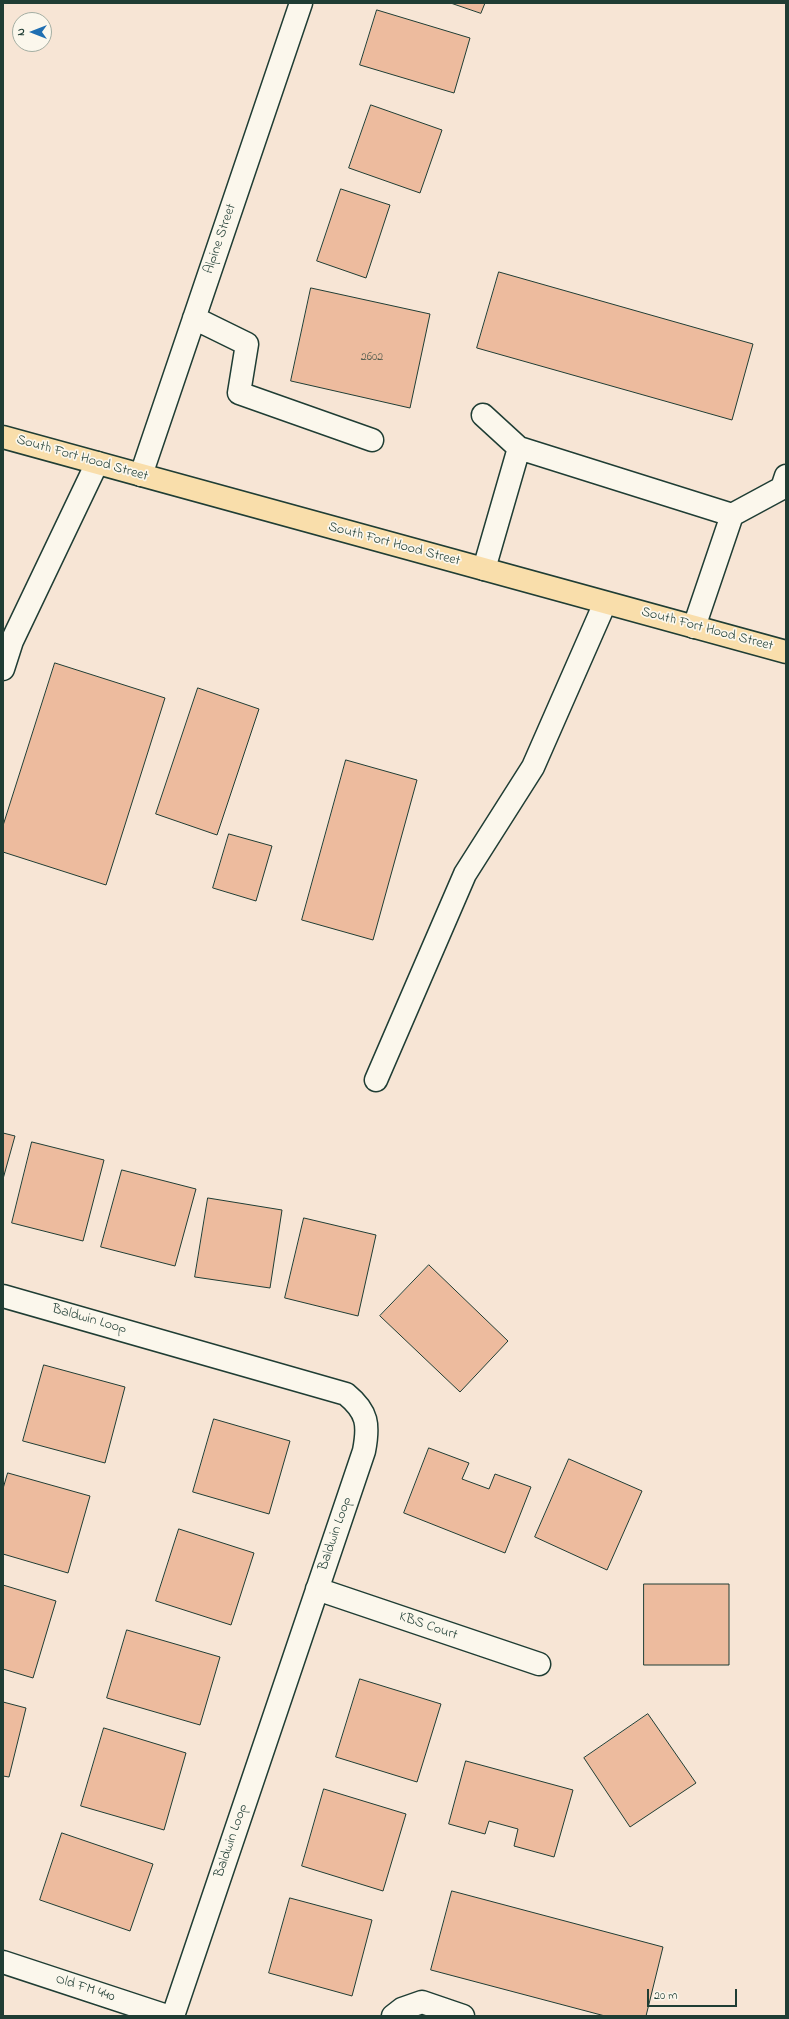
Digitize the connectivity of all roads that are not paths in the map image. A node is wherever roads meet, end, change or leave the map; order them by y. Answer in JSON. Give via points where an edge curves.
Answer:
{"nodes":[{"id":1,"x":301,"y":3,"type":"edge"},
{"id":2,"x":194,"y":318,"type":"junction"},
{"id":3,"x":483,"y":415,"type":"dead end"},
{"id":4,"x":3,"y":437,"type":"edge"},
{"id":5,"x":372,"y":440,"type":"dead end"},
{"id":6,"x":519,"y":448,"type":"junction"},
{"id":7,"x":97,"y":463,"type":"junction"},
{"id":8,"x":141,"y":475,"type":"junction"},
{"id":9,"x":786,"y":476,"type":"edge"},
{"id":10,"x":732,"y":515,"type":"junction"},
{"id":11,"x":484,"y":569,"type":"junction"},
{"id":12,"x":606,"y":603,"type":"junction"},
{"id":13,"x":694,"y":627,"type":"junction"},
{"id":14,"x":786,"y":652,"type":"edge"},
{"id":15,"x":3,"y":669,"type":"edge"},
{"id":16,"x":376,"y":1080,"type":"dead end"},
{"id":17,"x":3,"y":1296,"type":"edge"},
{"id":18,"x":317,"y":1589,"type":"junction"},
{"id":19,"x":539,"y":1664,"type":"dead end"},
{"id":20,"x":3,"y":1962,"type":"edge"},
{"id":21,"x":167,"y":2016,"type":"edge"},
{"id":22,"x":173,"y":2016,"type":"edge"},
{"id":23,"x":393,"y":2016,"type":"edge"},
{"id":24,"x":463,"y":2016,"type":"edge"}],
"edges":[{"from":1,"to":2,"type":"street","name":"Alpine Street"},
{"from":2,"to":5,"type":"street","via":[[247,344],[239,394]]},
{"from":2,"to":8,"type":"street","name":"Alpine Street"},
{"from":3,"to":6,"type":"street"},
{"from":4,"to":7,"type":"highway","name":"South Fort Hood Street"},
{"from":6,"to":10,"type":"street"},
{"from":6,"to":11,"type":"street"},
{"from":7,"to":8,"type":"highway","name":"South Fort Hood Street"},
{"from":7,"to":15,"type":"street","via":[[12,640]]},
{"from":8,"to":11,"type":"highway","name":"South Fort Hood Street"},
{"from":9,"to":10,"type":"street","via":[[782,488]]},
{"from":10,"to":13,"type":"street"},
{"from":11,"to":12,"type":"highway","name":"South Fort Hood Street"},
{"from":12,"to":13,"type":"highway","name":"South Fort Hood Street"},
{"from":12,"to":16,"type":"street","via":[[533,767],[465,874]]},
{"from":13,"to":14,"type":"highway","name":"South Fort Hood Street"},
{"from":17,"to":18,"type":"street","name":"Baldwin Loop","via":[[346,1394],[358,1404],[365,1417],[367,1434],[364,1451]]},
{"from":18,"to":19,"type":"street","name":"KBS Court"},
{"from":18,"to":22,"type":"street","name":"Baldwin Loop"},
{"from":20,"to":21,"type":"street","name":"Old FM 440"},
{"from":23,"to":24,"type":"street","via":[[402,2009],[422,2002]]}]}
